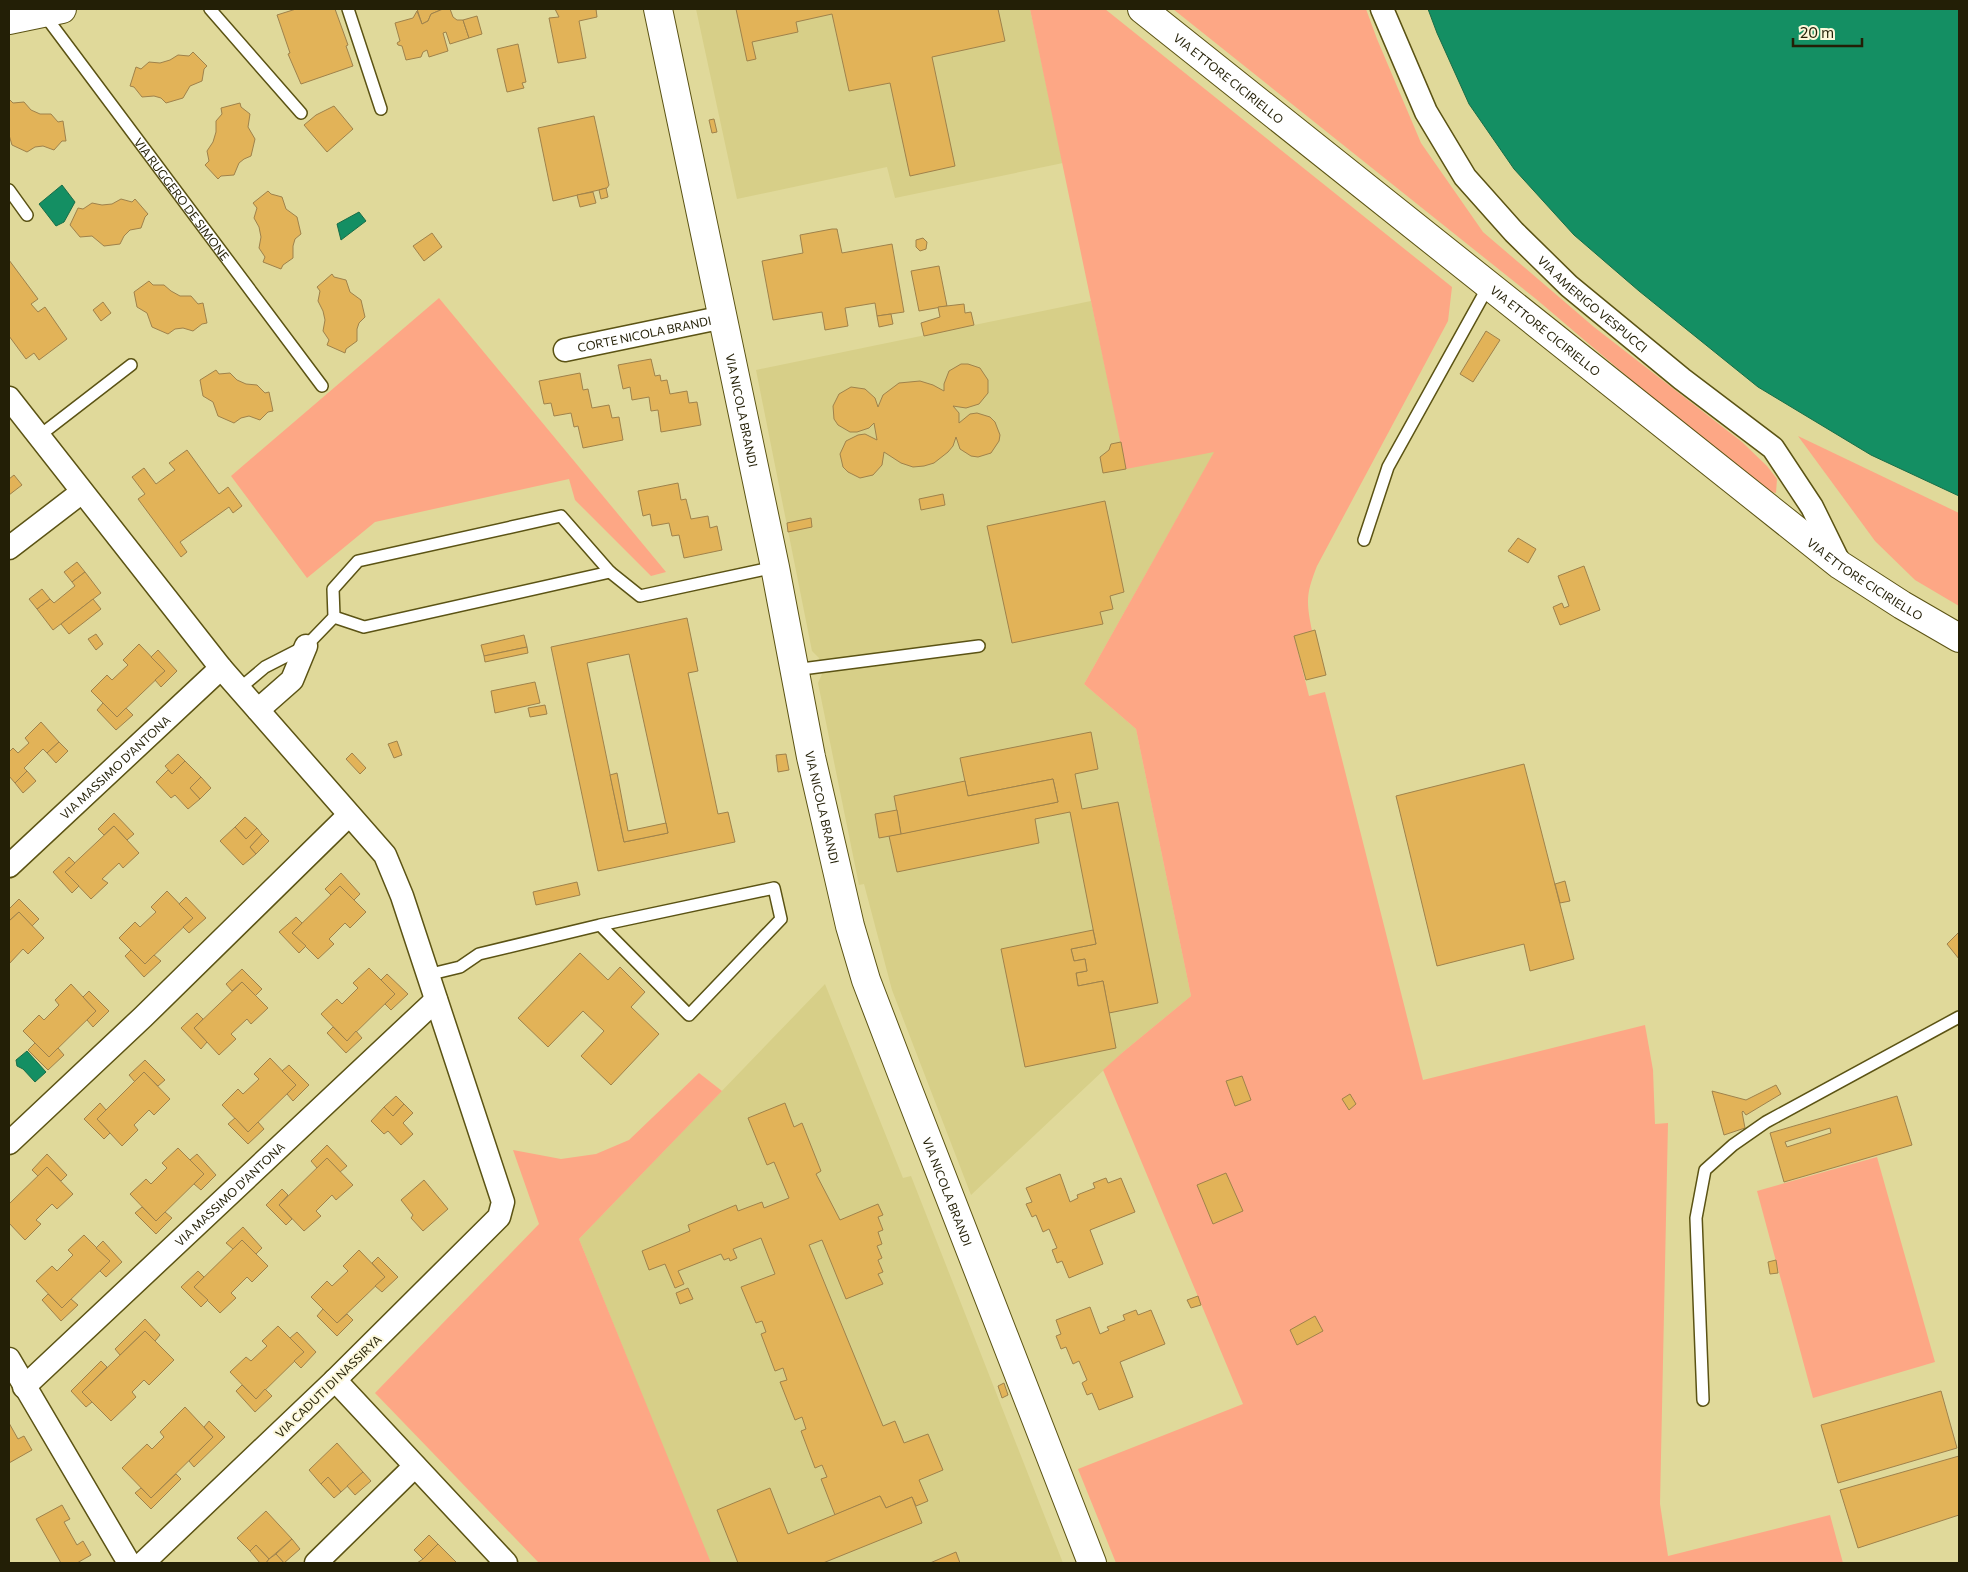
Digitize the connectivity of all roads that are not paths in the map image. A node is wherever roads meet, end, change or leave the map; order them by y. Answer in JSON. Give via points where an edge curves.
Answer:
{"nodes":[{"id":1,"x":210,"y":9,"type":"edge"},
{"id":2,"x":348,"y":9,"type":"edge"},
{"id":3,"x":1142,"y":9,"type":"edge"},
{"id":4,"x":1382,"y":9,"type":"edge"},
{"id":5,"x":53,"y":11,"type":"edge"},
{"id":6,"x":661,"y":13,"type":"edge"},
{"id":7,"x":9,"y":20,"type":"edge"},
{"id":8,"x":381,"y":109,"type":"dead end"},
{"id":9,"x":300,"y":113,"type":"dead end"},
{"id":10,"x":9,"y":190,"type":"edge"},
{"id":11,"x":27,"y":215,"type":"dead end"},
{"id":12,"x":1489,"y":285,"type":"junction"},
{"id":13,"x":724,"y":317,"type":"junction"},
{"id":14,"x":565,"y":350,"type":"dead end"},
{"id":15,"x":131,"y":365,"type":"dead end"},
{"id":16,"x":322,"y":386,"type":"dead end"},
{"id":17,"x":9,"y":398,"type":"edge"},
{"id":18,"x":39,"y":436,"type":"junction"},
{"id":19,"x":82,"y":492,"type":"junction"},
{"id":20,"x":1364,"y":540,"type":"dead end"},
{"id":21,"x":9,"y":548,"type":"edge"},
{"id":22,"x":1840,"y":565,"type":"junction"},
{"id":23,"x":775,"y":567,"type":"junction"},
{"id":24,"x":610,"y":572,"type":"junction"},
{"id":25,"x":334,"y":617,"type":"junction"},
{"id":26,"x":1959,"y":638,"type":"edge"},
{"id":27,"x":306,"y":646,"type":"junction"},
{"id":28,"x":979,"y":646,"type":"dead end"},
{"id":29,"x":221,"y":668,"type":"junction"},
{"id":30,"x":794,"y":670,"type":"junction"},
{"id":31,"x":239,"y":689,"type":"junction"},
{"id":32,"x":258,"y":710,"type":"junction"},
{"id":33,"x":349,"y":815,"type":"junction"},
{"id":34,"x":9,"y":866,"type":"edge"},
{"id":35,"x":600,"y":925,"type":"junction"},
{"id":36,"x":428,"y":975,"type":"junction"},
{"id":37,"x":436,"y":1000,"type":"junction"},
{"id":38,"x":1959,"y":1017,"type":"edge"},
{"id":39,"x":9,"y":1142,"type":"edge"},
{"id":40,"x":9,"y":1359,"type":"edge"},
{"id":41,"x":335,"y":1380,"type":"junction"},
{"id":42,"x":24,"y":1387,"type":"junction"},
{"id":43,"x":1703,"y":1400,"type":"dead end"},
{"id":44,"x":415,"y":1466,"type":"junction"},
{"id":45,"x":129,"y":1563,"type":"edge"},
{"id":46,"x":143,"y":1563,"type":"edge"},
{"id":47,"x":316,"y":1563,"type":"edge"},
{"id":48,"x":506,"y":1563,"type":"edge"},
{"id":49,"x":1092,"y":1563,"type":"edge"}],
"edges":[{"from":1,"to":9,"type":"lane"},
{"from":2,"to":8,"type":"lane"},
{"from":3,"to":12,"type":"street","name":"VIA ETTORE CICIRIELLO"},
{"from":4,"to":22,"type":"street","name":"VIA AMERIGO VESPUCCI","via":[[1426,112],[1465,177],[1514,232],[1569,286],[1682,379],[1773,448],[1812,507]]},
{"from":5,"to":7,"type":"street","name":"VIA RUGGERO DE SIMONE"},
{"from":5,"to":16,"type":"lane","name":"VIA RUGGERO DE SIMONE"},
{"from":6,"to":13,"type":"street","name":"VIA NICOLA BRANDI"},
{"from":10,"to":11,"type":"lane"},
{"from":12,"to":20,"type":"lane","via":[[1388,467]]},
{"from":12,"to":22,"type":"street","name":"VIA ETTORE CICIRIELLO"},
{"from":13,"to":14,"type":"street","name":"CORTE NICOLA BRANDI"},
{"from":13,"to":23,"type":"street","name":"VIA NICOLA BRANDI"},
{"from":15,"to":18,"type":"lane"},
{"from":17,"to":18,"type":"street"},
{"from":18,"to":19,"type":"street"},
{"from":19,"to":21,"type":"street"},
{"from":19,"to":29,"type":"street"},
{"from":22,"to":26,"type":"street","name":"VIA ETTORE CICIRIELLO"},
{"from":23,"to":24,"type":"lane","via":[[640,596]]},
{"from":23,"to":30,"type":"street","name":"VIA NICOLA BRANDI"},
{"from":24,"to":25,"type":"lane","via":[[364,627]]},
{"from":24,"to":25,"type":"lane","via":[[561,516],[358,561],[333,589]]},
{"from":25,"to":27,"type":"lane"},
{"from":27,"to":31,"type":"lane","via":[[265,667]]},
{"from":27,"to":32,"type":"street","via":[[292,680]]},
{"from":28,"to":30,"type":"lane"},
{"from":29,"to":31,"type":"street"},
{"from":29,"to":34,"type":"street","name":"VIA MASSIMO D'ANTONA"},
{"from":30,"to":49,"type":"street","name":"VIA NICOLA BRANDI","via":[[845,908],[866,980]]},
{"from":31,"to":32,"type":"street"},
{"from":32,"to":33,"type":"street"},
{"from":33,"to":36,"type":"street","via":[[385,855]]},
{"from":33,"to":39,"type":"street","via":[[143,1017]]},
{"from":35,"to":35,"type":"lane","via":[[689,1015],[781,918],[774,888]]},
{"from":35,"to":36,"type":"lane","via":[[479,954],[460,967]]},
{"from":36,"to":37,"type":"street"},
{"from":37,"to":41,"type":"street","name":"VIA CADUTI DI NASSIRYA","via":[[503,1202],[499,1217]]},
{"from":37,"to":42,"type":"street","name":"VIA MASSIMO D'ANTONA"},
{"from":38,"to":43,"type":"lane","via":[[1766,1122],[1705,1170],[1696,1218]]},
{"from":40,"to":42,"type":"street"},
{"from":41,"to":44,"type":"street"},
{"from":41,"to":46,"type":"street","name":"VIA CADUTI DI NASSIRYA"},
{"from":42,"to":45,"type":"street"},
{"from":44,"to":47,"type":"street"},
{"from":44,"to":48,"type":"street"}]}
